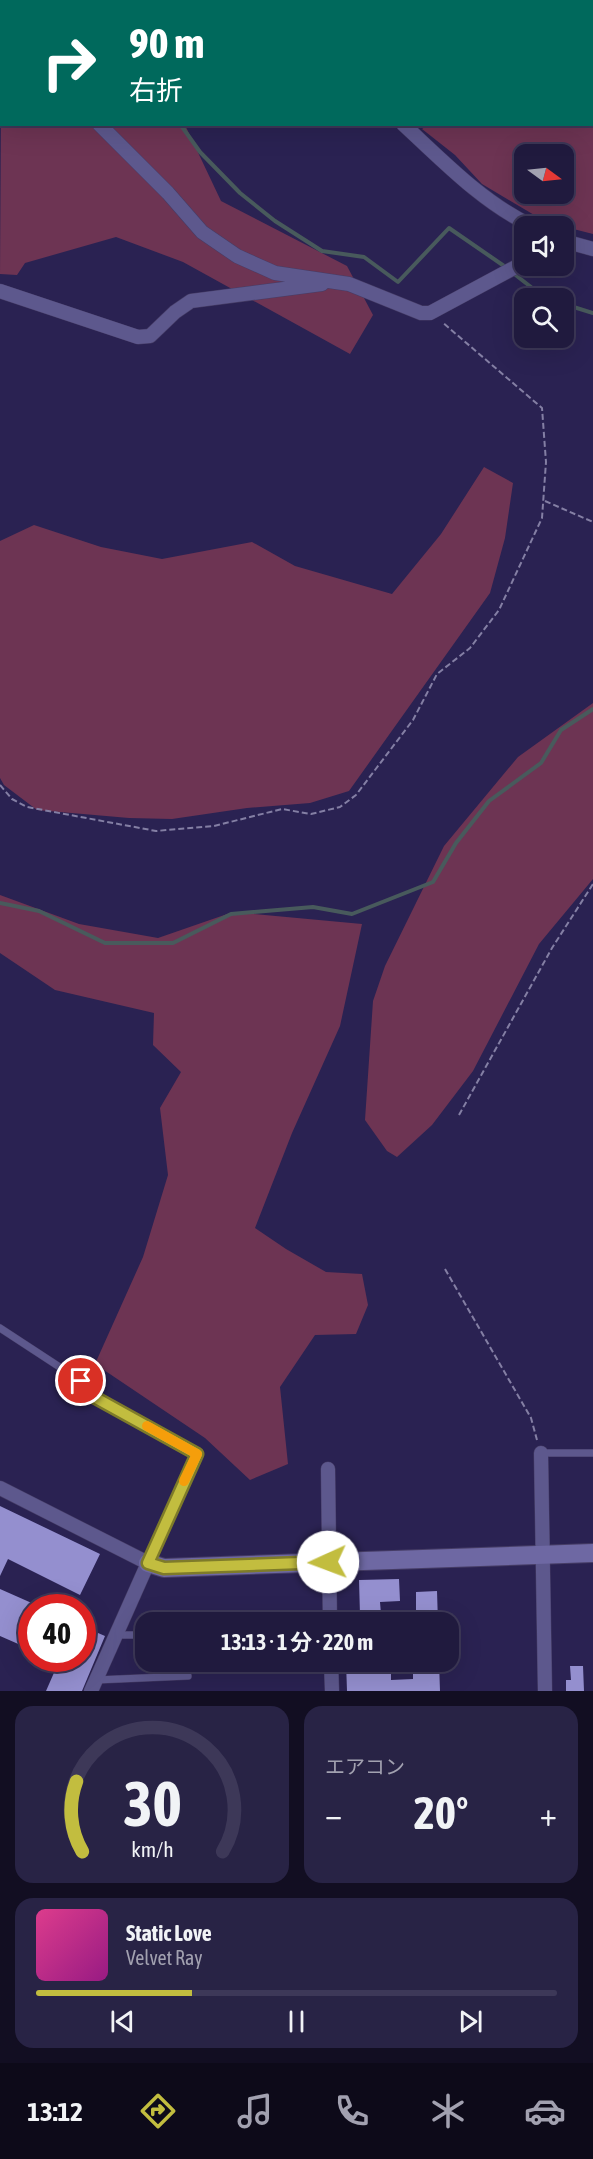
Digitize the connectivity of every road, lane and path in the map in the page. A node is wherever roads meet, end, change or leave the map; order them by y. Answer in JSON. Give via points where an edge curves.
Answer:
{"nodes":[{"id":1,"x":101,"y":126,"type":"edge"},
{"id":2,"x":405,"y":126,"type":"edge"},
{"id":3,"x":514,"y":218,"type":"edge"},
{"id":4,"x":574,"y":244,"type":"edge"},
{"id":5,"x":593,"y":249,"type":"edge"},
{"id":6,"x":514,"y":268,"type":"edge"},
{"id":7,"x":339,"y":282,"type":"junction"},
{"id":8,"x":0,"y":291,"type":"edge"},
{"id":9,"x":430,"y":313,"type":"junction"},
{"id":10,"x":545,"y":501,"type":"junction"},
{"id":11,"x":593,"y":522,"type":"edge"},
{"id":12,"x":0,"y":786,"type":"edge"},
{"id":13,"x":593,"y":884,"type":"edge"},
{"id":14,"x":459,"y":1114,"type":"dead end"},
{"id":15,"x":444,"y":1269,"type":"dead end"},
{"id":16,"x":0,"y":1328,"type":"edge"},
{"id":17,"x":541,"y":1453,"type":"junction"},
{"id":18,"x":593,"y":1453,"type":"edge"},
{"id":19,"x":328,"y":1469,"type":"dead end"},
{"id":20,"x":0,"y":1488,"type":"edge"},
{"id":21,"x":593,"y":1553,"type":"edge"},
{"id":22,"x":543,"y":1555,"type":"junction"},
{"id":23,"x":328,"y":1562,"type":"junction"},
{"id":24,"x":148,"y":1563,"type":"junction"},
{"id":25,"x":330,"y":1612,"type":"edge"},
{"id":26,"x":116,"y":1635,"type":"junction"},
{"id":27,"x":135,"y":1635,"type":"edge"},
{"id":28,"x":331,"y":1672,"type":"edge"},
{"id":29,"x":188,"y":1676,"type":"dead end"},
{"id":30,"x":93,"y":1686,"type":"edge"},
{"id":31,"x":332,"y":1691,"type":"edge"},
{"id":32,"x":545,"y":1691,"type":"edge"}],
"edges":[{"from":1,"to":7,"type":"street","via":[[202,232],[237,256],[275,273]]},
{"from":2,"to":3,"type":"street"},
{"from":4,"to":5,"type":"street"},
{"from":6,"to":9,"type":"street"},
{"from":7,"to":8,"type":"street","via":[[191,301],[150,336],[138,337]]},
{"from":7,"to":9,"type":"street"},
{"from":9,"to":10,"type":"path","via":[[542,408]]},
{"from":10,"to":11,"type":"path"},
{"from":10,"to":12,"type":"path","via":[[542,518],[499,610],[470,648],[437,674],[412,720],[356,795],[340,807],[311,814],[282,809],[214,826],[156,831],[27,807]]},
{"from":13,"to":14,"type":"path","via":[[552,948]]},
{"from":15,"to":17,"type":"path","via":[[531,1418]]},
{"from":16,"to":24,"type":"lane","via":[[81,1381],[94,1397],[197,1454]]},
{"from":17,"to":18,"type":"lane"},
{"from":17,"to":22,"type":"street"},
{"from":19,"to":23,"type":"street"},
{"from":20,"to":24,"type":"street"},
{"from":21,"to":22,"type":"street"},
{"from":22,"to":23,"type":"street"},
{"from":22,"to":32,"type":"street"},
{"from":23,"to":24,"type":"street","via":[[164,1568]]},
{"from":23,"to":25,"type":"street"},
{"from":24,"to":26,"type":"street"},
{"from":26,"to":27,"type":"lane"},
{"from":26,"to":30,"type":"street"},
{"from":28,"to":31,"type":"street"},
{"from":29,"to":30,"type":"lane"}]}
